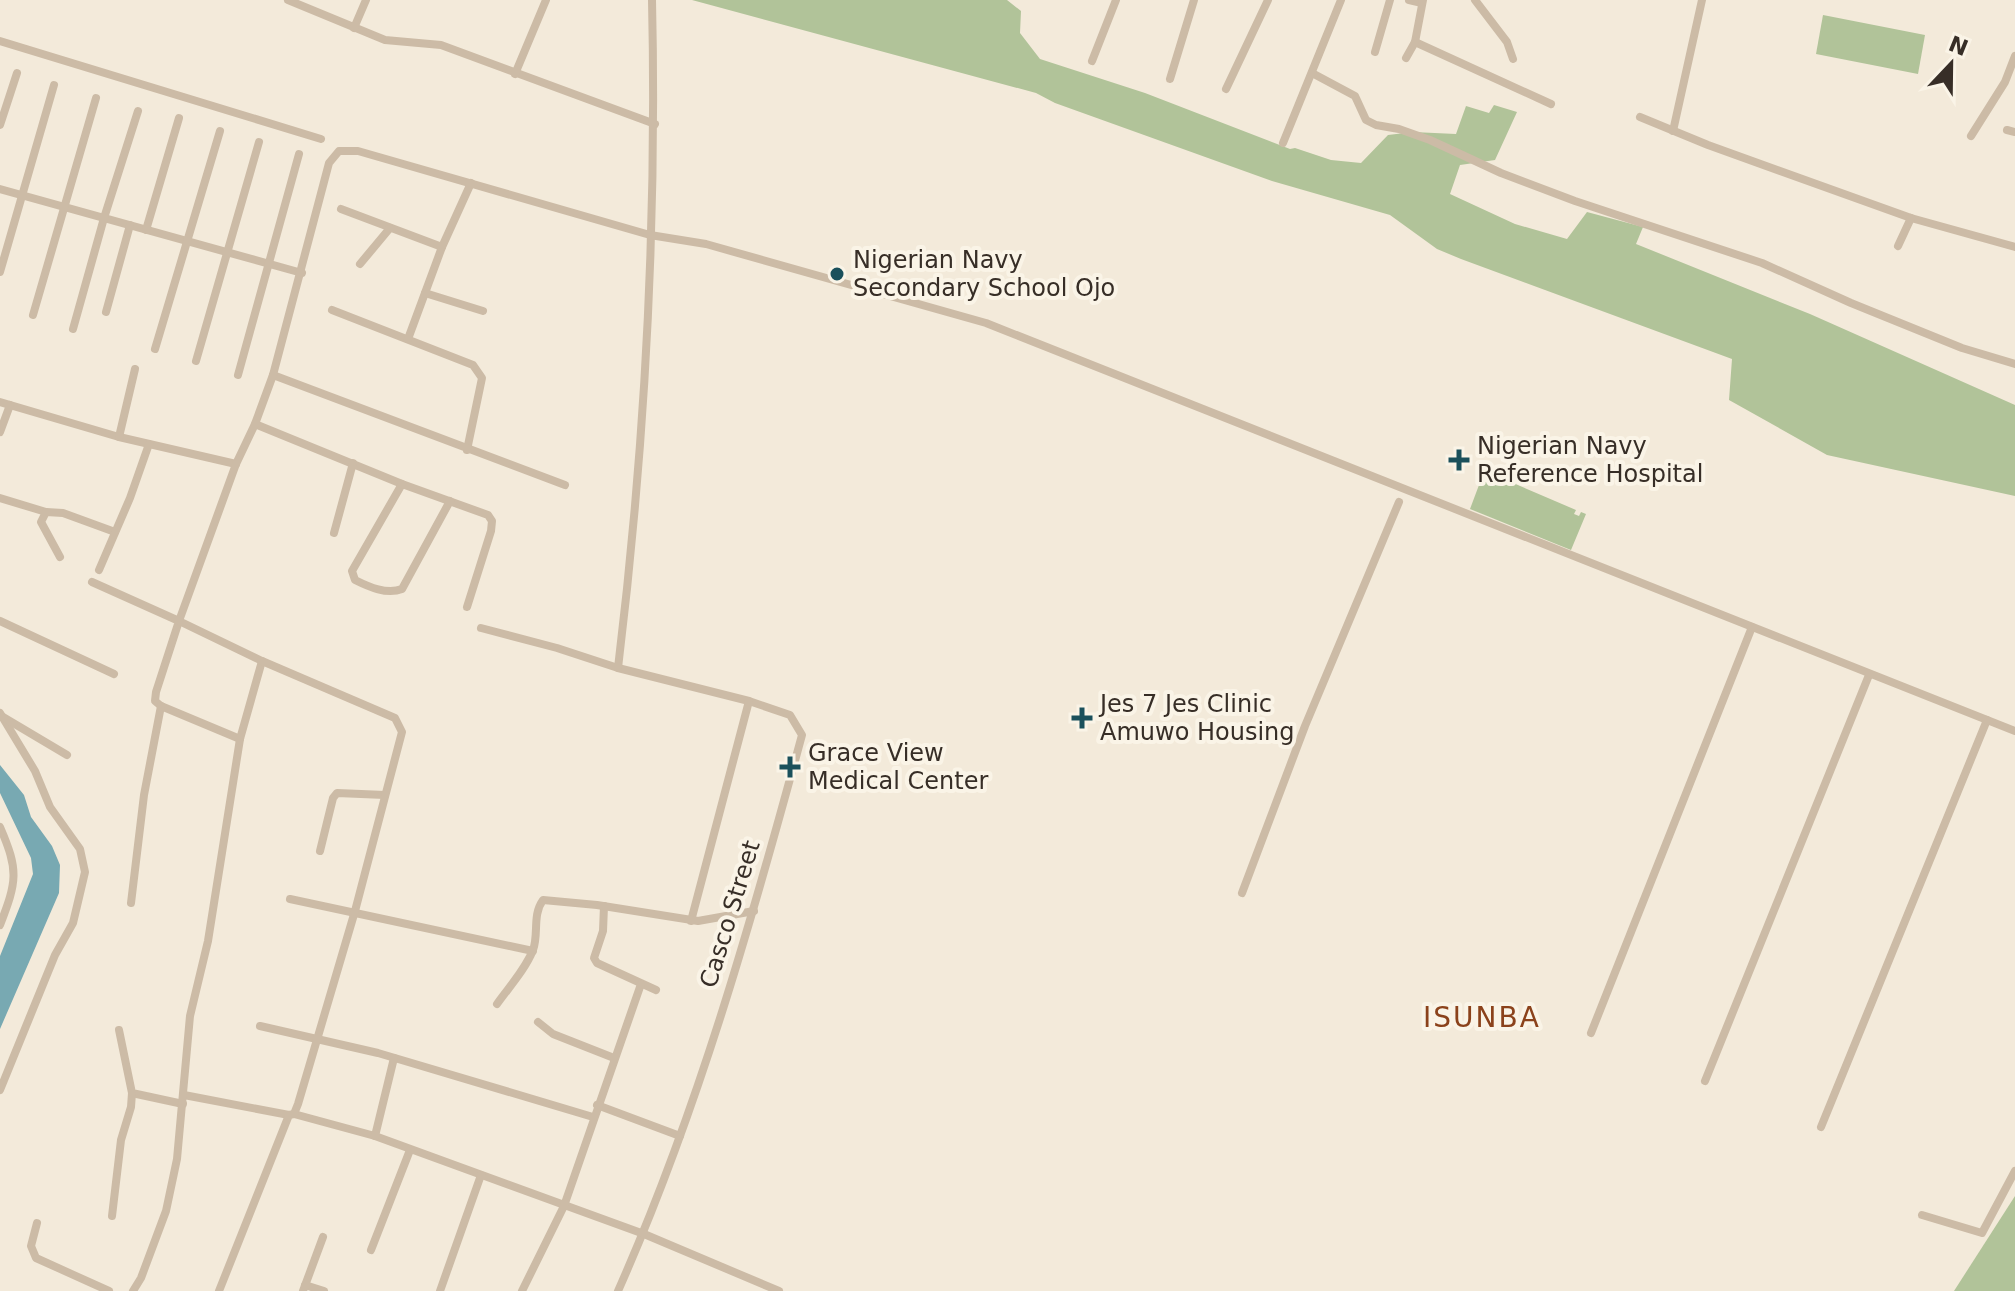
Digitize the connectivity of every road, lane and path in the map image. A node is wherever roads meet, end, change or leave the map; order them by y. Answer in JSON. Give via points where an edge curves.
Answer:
{"nodes":[{"id":1,"x":288,"y":0,"type":"edge"},
{"id":2,"x":366,"y":0,"type":"edge"},
{"id":3,"x":546,"y":0,"type":"edge"},
{"id":4,"x":652,"y":0,"type":"edge"},
{"id":5,"x":1116,"y":0,"type":"edge"},
{"id":6,"x":1194,"y":0,"type":"edge"},
{"id":7,"x":1268,"y":0,"type":"edge"},
{"id":8,"x":1341,"y":0,"type":"edge"},
{"id":9,"x":1390,"y":0,"type":"edge"},
{"id":10,"x":1409,"y":0,"type":"edge"},
{"id":11,"x":1475,"y":0,"type":"edge"},
{"id":12,"x":1702,"y":0,"type":"edge"},
{"id":13,"x":1423,"y":2,"type":"edge"},
{"id":14,"x":354,"y":28,"type":"junction"},
{"id":15,"x":0,"y":41,"type":"edge"},
{"id":16,"x":1415,"y":42,"type":"junction"},
{"id":17,"x":1375,"y":52,"type":"dead end"},
{"id":18,"x":2015,"y":56,"type":"edge"},
{"id":19,"x":1406,"y":58,"type":"dead end"},
{"id":20,"x":1513,"y":59,"type":"dead end"},
{"id":21,"x":1092,"y":61,"type":"dead end"},
{"id":22,"x":17,"y":73,"type":"dead end"},
{"id":23,"x":1312,"y":73,"type":"junction"},
{"id":24,"x":515,"y":74,"type":"junction"},
{"id":25,"x":1170,"y":79,"type":"dead end"},
{"id":26,"x":54,"y":85,"type":"dead end"},
{"id":27,"x":1226,"y":89,"type":"dead end"},
{"id":28,"x":96,"y":98,"type":"dead end"},
{"id":29,"x":1551,"y":104,"type":"dead end"},
{"id":30,"x":138,"y":111,"type":"dead end"},
{"id":31,"x":1640,"y":117,"type":"dead end"},
{"id":32,"x":179,"y":118,"type":"dead end"},
{"id":33,"x":655,"y":124,"type":"junction"},
{"id":34,"x":0,"y":125,"type":"edge"},
{"id":35,"x":220,"y":131,"type":"dead end"},
{"id":36,"x":1673,"y":131,"type":"junction"},
{"id":37,"x":1971,"y":136,"type":"dead end"},
{"id":38,"x":321,"y":139,"type":"dead end"},
{"id":39,"x":259,"y":142,"type":"dead end"},
{"id":40,"x":1283,"y":143,"type":"dead end"},
{"id":41,"x":299,"y":154,"type":"dead end"},
{"id":42,"x":471,"y":183,"type":"junction"},
{"id":43,"x":0,"y":189,"type":"edge"},
{"id":44,"x":22,"y":195,"type":"junction"},
{"id":45,"x":63,"y":207,"type":"junction"},
{"id":46,"x":341,"y":209,"type":"dead end"},
{"id":47,"x":104,"y":218,"type":"junction"},
{"id":48,"x":1911,"y":218,"type":"junction"},
{"id":49,"x":130,"y":225,"type":"junction"},
{"id":50,"x":390,"y":228,"type":"junction"},
{"id":51,"x":146,"y":230,"type":"junction"},
{"id":52,"x":650,"y":235,"type":"junction"},
{"id":53,"x":189,"y":241,"type":"junction"},
{"id":54,"x":1898,"y":246,"type":"dead end"},
{"id":55,"x":442,"y":247,"type":"junction"},
{"id":56,"x":2015,"y":247,"type":"edge"},
{"id":57,"x":229,"y":253,"type":"junction"},
{"id":58,"x":269,"y":264,"type":"junction"},
{"id":59,"x":360,"y":264,"type":"dead end"},
{"id":60,"x":0,"y":272,"type":"edge"},
{"id":61,"x":302,"y":273,"type":"junction"},
{"id":62,"x":425,"y":293,"type":"junction"},
{"id":63,"x":332,"y":310,"type":"dead end"},
{"id":64,"x":483,"y":311,"type":"dead end"},
{"id":65,"x":106,"y":312,"type":"dead end"},
{"id":66,"x":33,"y":315,"type":"dead end"},
{"id":67,"x":73,"y":329,"type":"dead end"},
{"id":68,"x":408,"y":339,"type":"junction"},
{"id":69,"x":155,"y":349,"type":"dead end"},
{"id":70,"x":196,"y":361,"type":"dead end"},
{"id":71,"x":2015,"y":364,"type":"edge"},
{"id":72,"x":135,"y":369,"type":"dead end"},
{"id":73,"x":238,"y":375,"type":"dead end"},
{"id":74,"x":273,"y":375,"type":"junction"},
{"id":75,"x":0,"y":402,"type":"edge"},
{"id":76,"x":10,"y":405,"type":"junction"},
{"id":77,"x":255,"y":424,"type":"junction"},
{"id":78,"x":0,"y":432,"type":"edge"},
{"id":79,"x":119,"y":437,"type":"junction"},
{"id":80,"x":149,"y":444,"type":"junction"},
{"id":81,"x":467,"y":450,"type":"junction"},
{"id":82,"x":353,"y":463,"type":"junction"},
{"id":83,"x":236,"y":464,"type":"junction"},
{"id":84,"x":402,"y":484,"type":"junction"},
{"id":85,"x":565,"y":485,"type":"dead end"},
{"id":86,"x":0,"y":498,"type":"edge"},
{"id":87,"x":450,"y":501,"type":"junction"},
{"id":88,"x":1399,"y":502,"type":"dead end"},
{"id":89,"x":46,"y":512,"type":"junction"},
{"id":90,"x":115,"y":532,"type":"junction"},
{"id":91,"x":334,"y":533,"type":"dead end"},
{"id":92,"x":60,"y":557,"type":"dead end"},
{"id":93,"x":99,"y":570,"type":"dead end"},
{"id":94,"x":92,"y":582,"type":"dead end"},
{"id":95,"x":467,"y":607,"type":"dead end"},
{"id":96,"x":0,"y":621,"type":"edge"},
{"id":97,"x":179,"y":621,"type":"junction"},
{"id":98,"x":1752,"y":627,"type":"junction"},
{"id":99,"x":481,"y":628,"type":"dead end"},
{"id":100,"x":262,"y":661,"type":"junction"},
{"id":101,"x":618,"y":668,"type":"junction"},
{"id":102,"x":114,"y":674,"type":"dead end"},
{"id":103,"x":1869,"y":675,"type":"junction"},
{"id":104,"x":749,"y":701,"type":"junction"},
{"id":105,"x":161,"y":706,"type":"junction"},
{"id":106,"x":1,"y":715,"type":"edge"},
{"id":107,"x":1987,"y":720,"type":"junction"},
{"id":108,"x":2015,"y":731,"type":"edge"},
{"id":109,"x":240,"y":739,"type":"junction"},
{"id":110,"x":67,"y":755,"type":"dead end"},
{"id":111,"x":385,"y":795,"type":"junction"},
{"id":112,"x":0,"y":827,"type":"edge"},
{"id":113,"x":320,"y":851,"type":"dead end"},
{"id":114,"x":1242,"y":893,"type":"dead end"},
{"id":115,"x":290,"y":899,"type":"dead end"},
{"id":116,"x":131,"y":903,"type":"dead end"},
{"id":117,"x":604,"y":906,"type":"junction"},
{"id":118,"x":355,"y":911,"type":"junction"},
{"id":119,"x":754,"y":911,"type":"junction"},
{"id":120,"x":691,"y":921,"type":"junction"},
{"id":121,"x":0,"y":925,"type":"edge"},
{"id":122,"x":533,"y":951,"type":"junction"},
{"id":123,"x":641,"y":984,"type":"junction"},
{"id":124,"x":656,"y":990,"type":"dead end"},
{"id":125,"x":497,"y":1004,"type":"dead end"},
{"id":126,"x":538,"y":1022,"type":"dead end"},
{"id":127,"x":260,"y":1026,"type":"dead end"},
{"id":128,"x":119,"y":1030,"type":"dead end"},
{"id":129,"x":1591,"y":1033,"type":"dead end"},
{"id":130,"x":317,"y":1039,"type":"junction"},
{"id":131,"x":394,"y":1058,"type":"junction"},
{"id":132,"x":614,"y":1058,"type":"junction"},
{"id":133,"x":1705,"y":1081,"type":"dead end"},
{"id":134,"x":0,"y":1090,"type":"edge"},
{"id":135,"x":132,"y":1093,"type":"junction"},
{"id":136,"x":183,"y":1100,"type":"junction"},
{"id":137,"x":597,"y":1105,"type":"junction"},
{"id":138,"x":292,"y":1114,"type":"junction"},
{"id":139,"x":593,"y":1117,"type":"junction"},
{"id":140,"x":1821,"y":1127,"type":"dead end"},
{"id":141,"x":375,"y":1136,"type":"junction"},
{"id":142,"x":680,"y":1136,"type":"junction"},
{"id":143,"x":410,"y":1150,"type":"junction"},
{"id":144,"x":2015,"y":1171,"type":"edge"},
{"id":145,"x":481,"y":1175,"type":"junction"},
{"id":146,"x":564,"y":1206,"type":"junction"},
{"id":147,"x":1922,"y":1215,"type":"dead end"},
{"id":148,"x":112,"y":1216,"type":"dead end"},
{"id":149,"x":37,"y":1223,"type":"dead end"},
{"id":150,"x":644,"y":1234,"type":"junction"},
{"id":151,"x":323,"y":1237,"type":"dead end"},
{"id":152,"x":371,"y":1250,"type":"dead end"},
{"id":153,"x":304,"y":1288,"type":"edge"},
{"id":154,"x":109,"y":1291,"type":"edge"},
{"id":155,"x":133,"y":1291,"type":"edge"},
{"id":156,"x":219,"y":1291,"type":"edge"},
{"id":157,"x":324,"y":1291,"type":"edge"},
{"id":158,"x":440,"y":1291,"type":"edge"},
{"id":159,"x":522,"y":1291,"type":"edge"},
{"id":160,"x":618,"y":1291,"type":"edge"},
{"id":161,"x":779,"y":1291,"type":"edge"}],
"edges":[{"from":1,"to":14,"type":"street"},
{"from":2,"to":14,"type":"street"},
{"from":3,"to":24,"type":"street"},
{"from":4,"to":33,"type":"street"},
{"from":5,"to":21,"type":"street"},
{"from":6,"to":25,"type":"street"},
{"from":7,"to":27,"type":"street"},
{"from":8,"to":23,"type":"street"},
{"from":9,"to":17,"type":"street"},
{"from":10,"to":13,"type":"street"},
{"from":11,"to":20,"type":"street","via":[[1507,42]]},
{"from":12,"to":36,"type":"street"},
{"from":13,"to":16,"type":"street"},
{"from":14,"to":24,"type":"street","via":[[396,43],[441,45]]},
{"from":15,"to":38,"type":"street"},
{"from":16,"to":19,"type":"street"},
{"from":16,"to":29,"type":"street"},
{"from":18,"to":37,"type":"street"},
{"from":22,"to":34,"type":"street"},
{"from":23,"to":40,"type":"street"},
{"from":23,"to":71,"type":"street","via":[[1355,96],[1366,120],[1376,125],[1430,140],[1575,201],[1762,263],[1962,348]]},
{"from":24,"to":33,"type":"street"},
{"from":26,"to":44,"type":"street"},
{"from":28,"to":45,"type":"street"},
{"from":30,"to":47,"type":"street"},
{"from":31,"to":36,"type":"street"},
{"from":32,"to":51,"type":"street"},
{"from":33,"to":52,"type":"street"},
{"from":35,"to":53,"type":"street"},
{"from":36,"to":48,"type":"street"},
{"from":39,"to":57,"type":"street"},
{"from":41,"to":58,"type":"street"},
{"from":42,"to":52,"type":"street"},
{"from":42,"to":55,"type":"street"},
{"from":42,"to":61,"type":"street","via":[[358,151],[339,151],[329,163]]},
{"from":43,"to":44,"type":"street"},
{"from":44,"to":45,"type":"street"},
{"from":44,"to":60,"type":"street"},
{"from":45,"to":47,"type":"street"},
{"from":45,"to":66,"type":"street"},
{"from":46,"to":50,"type":"street"},
{"from":47,"to":49,"type":"street"},
{"from":47,"to":67,"type":"street"},
{"from":48,"to":54,"type":"street"},
{"from":48,"to":56,"type":"street"},
{"from":49,"to":51,"type":"street"},
{"from":49,"to":65,"type":"street"},
{"from":50,"to":55,"type":"street"},
{"from":50,"to":59,"type":"street"},
{"from":51,"to":53,"type":"street"},
{"from":52,"to":98,"type":"street","via":[[706,244],[986,323]]},
{"from":52,"to":101,"type":"street","via":[[637,502]]},
{"from":53,"to":57,"type":"street"},
{"from":53,"to":69,"type":"street"},
{"from":55,"to":62,"type":"street"},
{"from":57,"to":58,"type":"street"},
{"from":57,"to":70,"type":"street"},
{"from":58,"to":61,"type":"street"},
{"from":58,"to":73,"type":"street"},
{"from":61,"to":74,"type":"street"},
{"from":62,"to":64,"type":"street"},
{"from":62,"to":68,"type":"street"},
{"from":63,"to":68,"type":"street"},
{"from":68,"to":81,"type":"street","via":[[473,365],[482,378]]},
{"from":72,"to":79,"type":"street"},
{"from":74,"to":77,"type":"street"},
{"from":74,"to":81,"type":"street"},
{"from":75,"to":76,"type":"street"},
{"from":76,"to":78,"type":"street"},
{"from":76,"to":79,"type":"street"},
{"from":77,"to":82,"type":"street"},
{"from":77,"to":83,"type":"street"},
{"from":79,"to":80,"type":"street"},
{"from":80,"to":83,"type":"street"},
{"from":80,"to":90,"type":"street"},
{"from":81,"to":85,"type":"street"},
{"from":82,"to":84,"type":"street"},
{"from":82,"to":91,"type":"street"},
{"from":83,"to":97,"type":"street"},
{"from":84,"to":87,"type":"street"},
{"from":84,"to":87,"type":"street","via":[[352,571],[355,580],[380,590],[402,589]]},
{"from":86,"to":89,"type":"street"},
{"from":87,"to":95,"type":"street","via":[[492,521]]},
{"from":88,"to":114,"type":"street"},
{"from":89,"to":90,"type":"street"},
{"from":89,"to":92,"type":"street","via":[[43,529]]},
{"from":90,"to":93,"type":"street"},
{"from":94,"to":97,"type":"street"},
{"from":96,"to":102,"type":"street"},
{"from":97,"to":100,"type":"street"},
{"from":97,"to":105,"type":"street","via":[[154,697]]},
{"from":98,"to":103,"type":"street"},
{"from":98,"to":129,"type":"street"},
{"from":99,"to":101,"type":"street","name":"Casco Street"},
{"from":100,"to":109,"type":"street"},
{"from":100,"to":111,"type":"street","via":[[395,718],[402,732]]},
{"from":101,"to":104,"type":"street","name":"Casco Street"},
{"from":103,"to":107,"type":"street"},
{"from":103,"to":133,"type":"street"},
{"from":104,"to":119,"type":"street","name":"Casco Street","via":[[790,715],[802,735]]},
{"from":104,"to":120,"type":"street"},
{"from":105,"to":109,"type":"street"},
{"from":105,"to":116,"type":"street"},
{"from":106,"to":110,"type":"street"},
{"from":106,"to":134,"type":"street","via":[[50,807],[80,849],[85,872],[73,923]]},
{"from":107,"to":108,"type":"street"},
{"from":107,"to":140,"type":"street"},
{"from":109,"to":136,"type":"street","via":[[208,941],[190,1016]]},
{"from":111,"to":113,"type":"street","via":[[337,793]]},
{"from":111,"to":118,"type":"street"},
{"from":112,"to":121,"type":"street","via":[[15,867]]},
{"from":115,"to":118,"type":"street"},
{"from":117,"to":120,"type":"street"},
{"from":117,"to":122,"type":"street","via":[[543,900]]},
{"from":117,"to":123,"type":"street","via":[[594,958]]},
{"from":118,"to":122,"type":"street"},
{"from":118,"to":130,"type":"street"},
{"from":119,"to":120,"type":"street"},
{"from":119,"to":142,"type":"street","name":"Casco Street"},
{"from":122,"to":125,"type":"street"},
{"from":123,"to":124,"type":"street"},
{"from":123,"to":132,"type":"street"},
{"from":126,"to":132,"type":"street","via":[[553,1034]]},
{"from":127,"to":130,"type":"street"},
{"from":128,"to":135,"type":"street"},
{"from":130,"to":131,"type":"street"},
{"from":130,"to":138,"type":"street"},
{"from":131,"to":139,"type":"street"},
{"from":131,"to":141,"type":"street"},
{"from":132,"to":137,"type":"street"},
{"from":135,"to":136,"type":"street"},
{"from":135,"to":148,"type":"street"},
{"from":136,"to":138,"type":"street"},
{"from":136,"to":155,"type":"street","via":[[166,1211]]},
{"from":137,"to":139,"type":"street"},
{"from":137,"to":142,"type":"street"},
{"from":138,"to":141,"type":"street"},
{"from":138,"to":156,"type":"street"},
{"from":139,"to":146,"type":"street"},
{"from":141,"to":143,"type":"street"},
{"from":142,"to":150,"type":"street","name":"Casco Street"},
{"from":143,"to":145,"type":"street"},
{"from":143,"to":152,"type":"street"},
{"from":144,"to":147,"type":"street","via":[[1982,1233]]},
{"from":145,"to":146,"type":"street"},
{"from":145,"to":158,"type":"street"},
{"from":146,"to":150,"type":"street"},
{"from":146,"to":159,"type":"street"},
{"from":149,"to":154,"type":"street","via":[[31,1246],[36,1258]]},
{"from":150,"to":160,"type":"street","name":"Casco Street"},
{"from":150,"to":161,"type":"street"},
{"from":151,"to":153,"type":"street"},
{"from":153,"to":157,"type":"street"}]}
